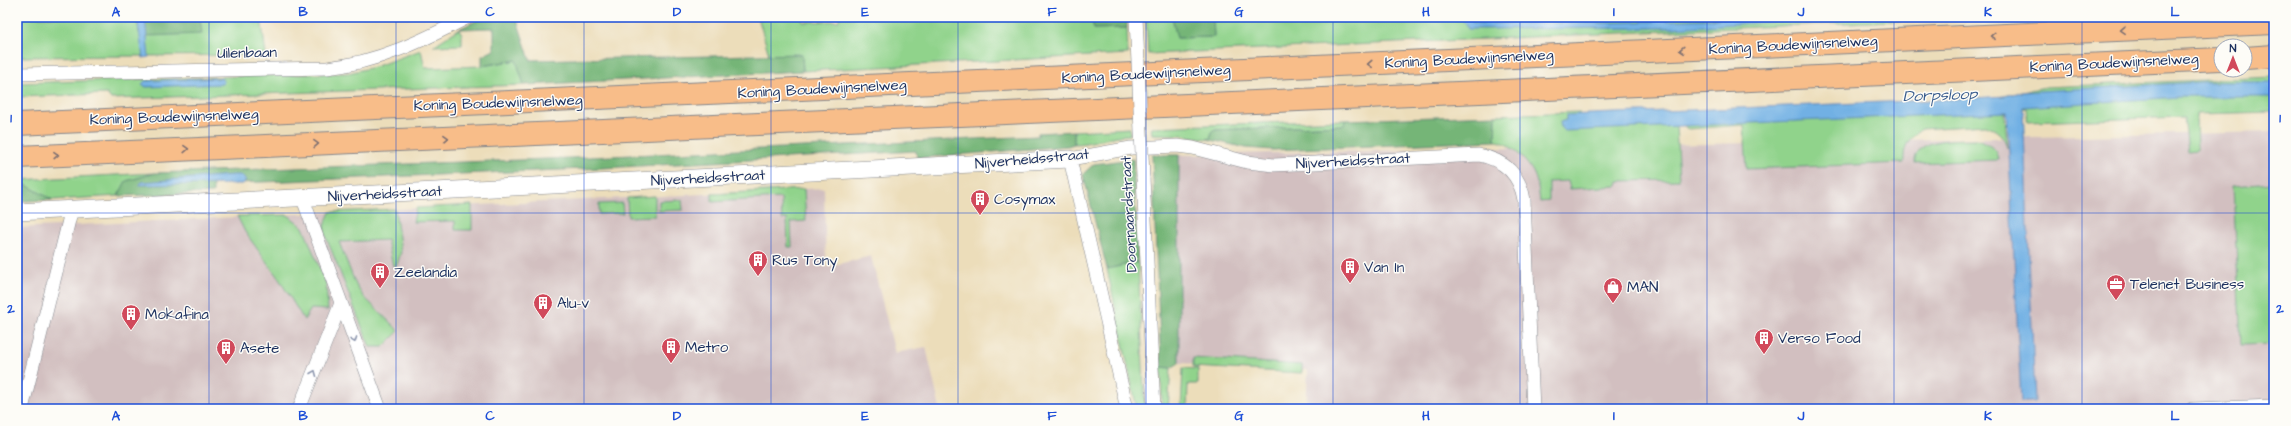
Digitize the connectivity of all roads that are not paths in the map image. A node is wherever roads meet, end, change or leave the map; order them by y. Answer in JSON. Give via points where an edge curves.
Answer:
{"nodes":[{"id":1,"x":468,"y":17,"type":"edge"},
{"id":2,"x":1136,"y":17,"type":"edge"},
{"id":3,"x":2274,"y":22,"type":"edge"},
{"id":4,"x":2274,"y":56,"type":"edge"},
{"id":5,"x":2253,"y":57,"type":"edge"},
{"id":6,"x":2213,"y":59,"type":"edge"},
{"id":7,"x":17,"y":74,"type":"edge"},
{"id":8,"x":17,"y":124,"type":"edge"},
{"id":9,"x":17,"y":157,"type":"edge"},
{"id":10,"x":1070,"y":159,"type":"junction"},
{"id":11,"x":303,"y":198,"type":"junction"},
{"id":12,"x":72,"y":208,"type":"junction"},
{"id":13,"x":17,"y":212,"type":"edge"},
{"id":14,"x":341,"y":303,"type":"junction"},
{"id":15,"x":2274,"y":406,"type":"edge"},
{"id":16,"x":22,"y":409,"type":"edge"},
{"id":17,"x":299,"y":409,"type":"edge"},
{"id":18,"x":380,"y":409,"type":"edge"},
{"id":19,"x":1128,"y":409,"type":"edge"},
{"id":20,"x":1154,"y":409,"type":"edge"},
{"id":21,"x":1533,"y":409,"type":"edge"},
{"id":22,"x":2193,"y":409,"type":"edge"},
{"id":23,"x":2215,"y":409,"type":"edge"}],
"edges":[{"from":1,"to":7,"type":"street","name":"Uilenbaan","via":[[422,41],[353,65],[327,68]]},
{"from":2,"to":20,"type":"street","name":"Doornaardstraat","bridge":true},
{"from":3,"to":8,"type":"highway","name":"Koning Boudewijnsnelweg","one_way":true},
{"from":4,"to":5,"type":"highway"},
{"from":9,"to":6,"type":"highway","name":"Koning Boudewijnsnelweg","one_way":true},
{"from":10,"to":11,"type":"street","name":"Nijverheidsstraat"},
{"from":10,"to":19,"type":"street"},
{"from":10,"to":21,"type":"street","name":"Nijverheidsstraat","via":[[1131,148],[1177,146],[1247,162],[1274,164],[1479,155],[1492,157],[1506,165],[1516,177],[1524,200]]},
{"from":11,"to":12,"type":"street","name":"Nijverheidsstraat"},
{"from":11,"to":14,"type":"street","name":"Nijverheidsstraat"},
{"from":12,"to":13,"type":"street","name":"Nijverheidsstraat"},
{"from":12,"to":16,"type":"street"},
{"from":17,"to":14,"type":"street","one_way":true},
{"from":14,"to":18,"type":"street","name":"Nijverheidsstraat","one_way":true},
{"from":15,"to":23,"type":"street"},
{"from":22,"to":23,"type":"street"}]}
